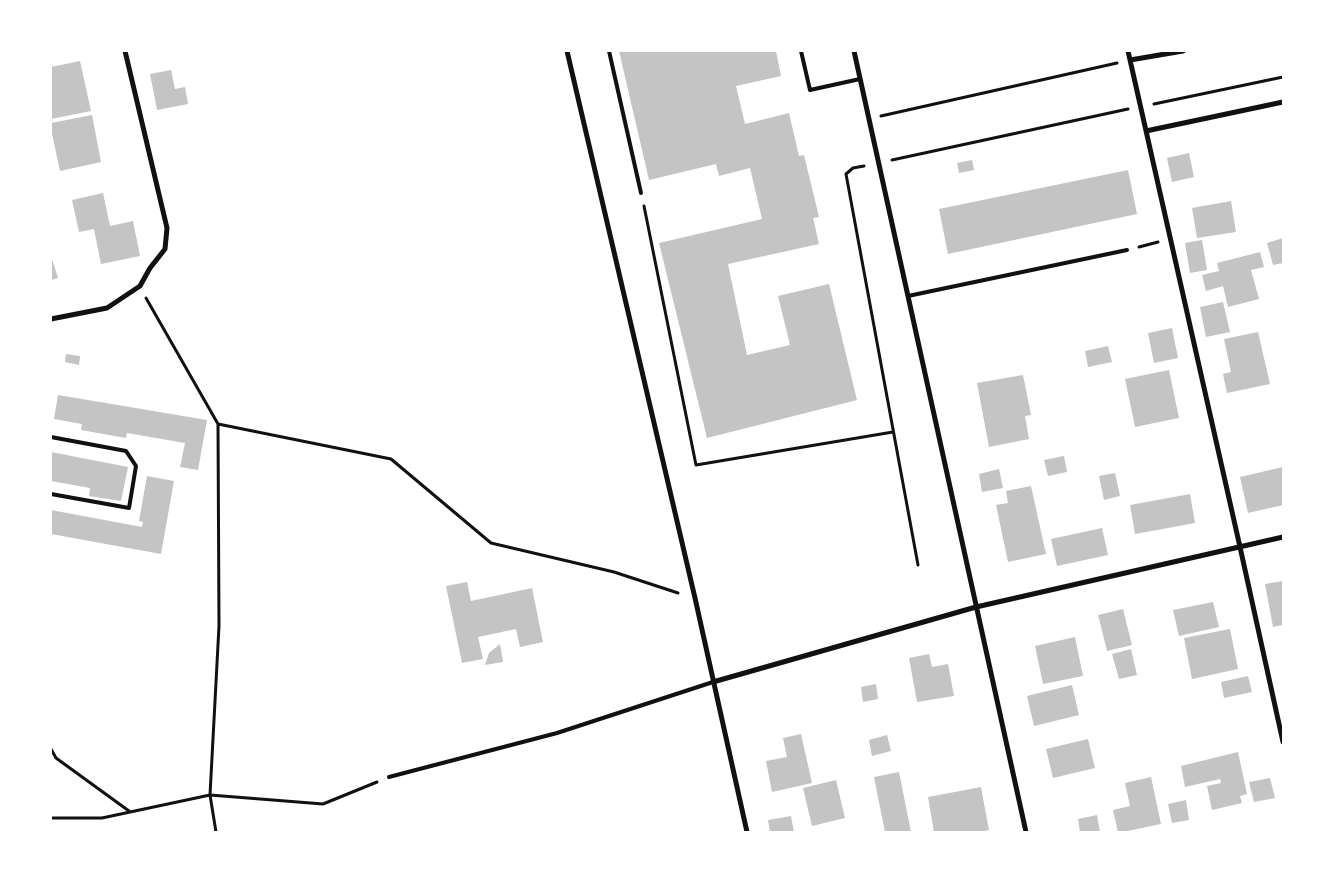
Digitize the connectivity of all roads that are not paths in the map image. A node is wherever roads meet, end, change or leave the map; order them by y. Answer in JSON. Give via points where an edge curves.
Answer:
{"nodes":[{"id":1,"x":125,"y":51,"type":"edge"},
{"id":2,"x":567,"y":51,"type":"edge"},
{"id":3,"x":609,"y":51,"type":"edge"},
{"id":4,"x":801,"y":51,"type":"edge"},
{"id":5,"x":854,"y":51,"type":"edge"},
{"id":6,"x":1128,"y":51,"type":"edge"},
{"id":7,"x":1183,"y":51,"type":"edge"},
{"id":8,"x":1130,"y":60,"type":"junction"},
{"id":9,"x":860,"y":79,"type":"junction"},
{"id":10,"x":1283,"y":102,"type":"edge"},
{"id":11,"x":1146,"y":131,"type":"junction"},
{"id":12,"x":641,"y":193,"type":"road end"},
{"id":13,"x":1127,"y":250,"type":"road end"},
{"id":14,"x":908,"y":296,"type":"junction"},
{"id":15,"x":51,"y":319,"type":"edge"},
{"id":16,"x":51,"y":437,"type":"edge"},
{"id":17,"x":51,"y":494,"type":"edge"},
{"id":18,"x":1283,"y":537,"type":"edge"},
{"id":19,"x":1240,"y":547,"type":"junction"},
{"id":20,"x":976,"y":607,"type":"junction"},
{"id":21,"x":713,"y":682,"type":"junction"},
{"id":22,"x":1283,"y":742,"type":"edge"},
{"id":23,"x":389,"y":777,"type":"road end"},
{"id":24,"x":747,"y":832,"type":"edge"},
{"id":25,"x":1026,"y":832,"type":"edge"}],
"edges":[{"from":1,"to":15,"type":"street","via":[[167,228],[165,249],[140,286],[107,308]]},
{"from":2,"to":21,"type":"street"},
{"from":3,"to":12,"type":"lane"},
{"from":4,"to":9,"type":"lane","via":[[810,90]]},
{"from":5,"to":9,"type":"street"},
{"from":6,"to":8,"type":"street"},
{"from":7,"to":8,"type":"street"},
{"from":8,"to":11,"type":"street"},
{"from":9,"to":14,"type":"street"},
{"from":10,"to":11,"type":"street"},
{"from":11,"to":19,"type":"street"},
{"from":13,"to":14,"type":"lane"},
{"from":14,"to":20,"type":"street"},
{"from":16,"to":17,"type":"lane","via":[[126,450],[136,466],[129,508]]},
{"from":18,"to":19,"type":"street"},
{"from":19,"to":20,"type":"street"},
{"from":19,"to":22,"type":"street"},
{"from":20,"to":21,"type":"street"},
{"from":20,"to":25,"type":"street"},
{"from":21,"to":23,"type":"lane","via":[[557,733]]},
{"from":21,"to":24,"type":"street"}]}
